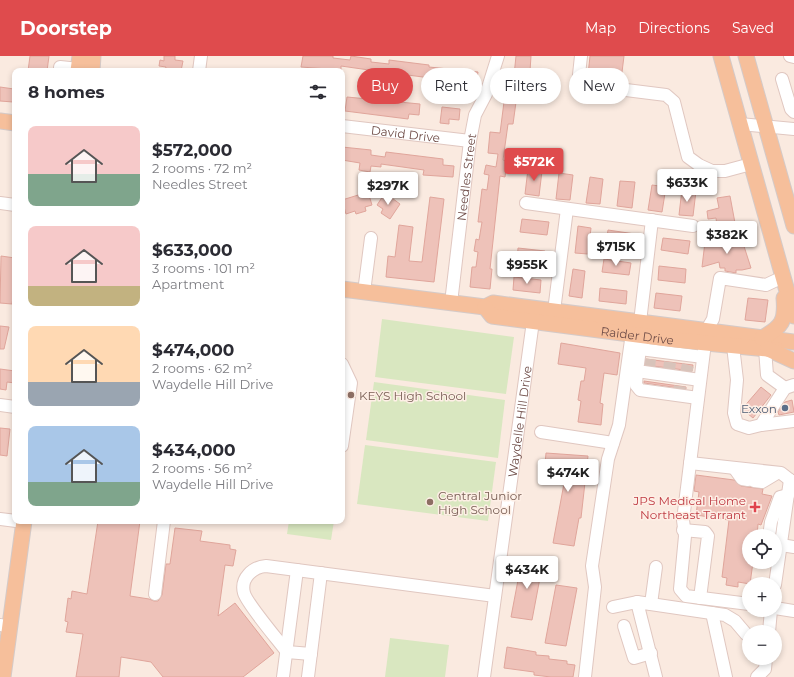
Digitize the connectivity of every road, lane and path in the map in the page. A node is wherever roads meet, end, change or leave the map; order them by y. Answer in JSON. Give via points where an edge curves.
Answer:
{"nodes":[{"id":1,"x":93,"y":56,"type":"edge"},
{"id":2,"x":201,"y":56,"type":"edge"},
{"id":3,"x":498,"y":56,"type":"edge"},
{"id":4,"x":581,"y":56,"type":"edge"},
{"id":5,"x":721,"y":56,"type":"edge"},
{"id":6,"x":746,"y":56,"type":"edge"},
{"id":7,"x":790,"y":56,"type":"edge"},
{"id":8,"x":794,"y":57,"type":"edge"},
{"id":9,"x":61,"y":65,"type":"edge"},
{"id":10,"x":82,"y":67,"type":"edge"},
{"id":11,"x":199,"y":68,"type":"edge"},
{"id":12,"x":782,"y":79,"type":"dead end"},
{"id":13,"x":794,"y":112,"type":"edge"},
{"id":14,"x":0,"y":121,"type":"edge"},
{"id":15,"x":12,"y":123,"type":"edge"},
{"id":16,"x":740,"y":124,"type":"junction"},
{"id":17,"x":765,"y":125,"type":"junction"},
{"id":18,"x":345,"y":126,"type":"edge"},
{"id":19,"x":794,"y":129,"type":"edge"},
{"id":20,"x":470,"y":141,"type":"junction"},
{"id":21,"x":751,"y":164,"type":"junction"},
{"id":22,"x":0,"y":203,"type":"edge"},
{"id":23,"x":526,"y":203,"type":"dead end"},
{"id":24,"x":12,"y":205,"type":"edge"},
{"id":25,"x":567,"y":209,"type":"junction"},
{"id":26,"x":652,"y":220,"type":"junction"},
{"id":27,"x":693,"y":226,"type":"dead end"},
{"id":28,"x":794,"y":226,"type":"edge"},
{"id":29,"x":371,"y":238,"type":"dead end"},
{"id":30,"x":783,"y":277,"type":"junction"},
{"id":31,"x":345,"y":289,"type":"edge"},
{"id":32,"x":364,"y":292,"type":"junction"},
{"id":33,"x":451,"y":303,"type":"junction"},
{"id":34,"x":554,"y":311,"type":"junction"},
{"id":35,"x":534,"y":315,"type":"junction"},
{"id":36,"x":794,"y":316,"type":"edge"},
{"id":37,"x":794,"y":342,"type":"edge"},
{"id":38,"x":705,"y":343,"type":"junction"},
{"id":39,"x":763,"y":343,"type":"junction"},
{"id":40,"x":733,"y":346,"type":"junction"},
{"id":41,"x":794,"y":352,"type":"edge"},
{"id":42,"x":794,"y":360,"type":"edge"},
{"id":43,"x":345,"y":370,"type":"edge"},
{"id":44,"x":664,"y":371,"type":"junction"},
{"id":45,"x":789,"y":387,"type":"edge"},
{"id":46,"x":0,"y":405,"type":"edge"},
{"id":47,"x":12,"y":407,"type":"edge"},
{"id":48,"x":794,"y":421,"type":"edge"},
{"id":49,"x":345,"y":425,"type":"edge"},
{"id":50,"x":761,"y":425,"type":"junction"},
{"id":51,"x":541,"y":432,"type":"dead end"},
{"id":52,"x":613,"y":443,"type":"junction"},
{"id":53,"x":690,"y":463,"type":"junction"},
{"id":54,"x":734,"y":468,"type":"junction"},
{"id":55,"x":777,"y":473,"type":"junction"},
{"id":56,"x":792,"y":482,"type":"edge"},
{"id":57,"x":788,"y":496,"type":"junction"},
{"id":58,"x":0,"y":519,"type":"edge"},
{"id":59,"x":12,"y":520,"type":"edge"},
{"id":60,"x":24,"y":524,"type":"edge"},
{"id":61,"x":164,"y":524,"type":"edge"},
{"id":62,"x":770,"y":529,"type":"edge"},
{"id":63,"x":781,"y":529,"type":"edge"},
{"id":64,"x":683,"y":530,"type":"junction"},
{"id":65,"x":782,"y":546,"type":"edge"},
{"id":66,"x":794,"y":547,"type":"edge"},
{"id":67,"x":656,"y":567,"type":"dead end"},
{"id":68,"x":297,"y":570,"type":"junction"},
{"id":69,"x":321,"y":573,"type":"junction"},
{"id":70,"x":155,"y":594,"type":"dead end"},
{"id":71,"x":495,"y":596,"type":"junction"},
{"id":72,"x":700,"y":598,"type":"junction"},
{"id":73,"x":637,"y":602,"type":"junction"},
{"id":74,"x":742,"y":603,"type":"edge"},
{"id":75,"x":651,"y":604,"type":"junction"},
{"id":76,"x":612,"y":607,"type":"dead end"},
{"id":77,"x":782,"y":609,"type":"edge"},
{"id":78,"x":794,"y":611,"type":"edge"},
{"id":79,"x":712,"y":613,"type":"junction"},
{"id":80,"x":5,"y":626,"type":"edge"},
{"id":81,"x":624,"y":626,"type":"dead end"},
{"id":82,"x":742,"y":629,"type":"edge"},
{"id":83,"x":287,"y":652,"type":"junction"},
{"id":84,"x":651,"y":653,"type":"junction"},
{"id":85,"x":311,"y":654,"type":"junction"},
{"id":86,"x":721,"y":654,"type":"junction"},
{"id":87,"x":765,"y":665,"type":"edge"},
{"id":88,"x":3,"y":677,"type":"edge"},
{"id":89,"x":283,"y":677,"type":"edge"},
{"id":90,"x":308,"y":677,"type":"edge"},
{"id":91,"x":484,"y":677,"type":"edge"},
{"id":92,"x":586,"y":677,"type":"edge"},
{"id":93,"x":656,"y":677,"type":"edge"},
{"id":94,"x":720,"y":677,"type":"edge"},
{"id":95,"x":726,"y":677,"type":"edge"},
{"id":96,"x":758,"y":677,"type":"edge"}],
"edges":[{"from":1,"to":10,"type":"main road"},
{"from":2,"to":11,"type":"street"},
{"from":3,"to":20,"type":"street","name":"Needles Street","via":[[486,94],[476,115]]},
{"from":4,"to":21,"type":"street","via":[[578,84],[666,95],[670,98],[674,102],[688,157],[699,165],[712,171],[725,171]]},
{"from":5,"to":16,"type":"main road"},
{"from":6,"to":17,"type":"main road"},
{"from":7,"to":8,"type":"street"},
{"from":9,"to":10,"type":"street"},
{"from":12,"to":13,"type":"street"},
{"from":14,"to":15,"type":"main road"},
{"from":16,"to":17,"type":"street"},
{"from":16,"to":21,"type":"main road"},
{"from":17,"to":19,"type":"street"},
{"from":17,"to":28,"type":"main road"},
{"from":18,"to":20,"type":"street","name":"David Drive"},
{"from":20,"to":33,"type":"street","name":"Needles Street"},
{"from":21,"to":30,"type":"main road"},
{"from":22,"to":24,"type":"street"},
{"from":23,"to":25,"type":"street"},
{"from":25,"to":26,"type":"street"},
{"from":25,"to":34,"type":"street"},
{"from":26,"to":27,"type":"street"},
{"from":26,"to":44,"type":"street"},
{"from":29,"to":32,"type":"street"},
{"from":30,"to":36,"type":"main road"},
{"from":30,"to":38,"type":"street","via":[[766,285],[720,278],[713,319]]},
{"from":30,"to":39,"type":"main road","via":[[783,319]]},
{"from":31,"to":32,"type":"main road","name":"Raider Drive"},
{"from":32,"to":33,"type":"main road","name":"Raider Drive"},
{"from":33,"to":35,"type":"main road","name":"Raider Drive","via":[[485,307],[492,316]]},
{"from":34,"to":35,"type":"main road","name":"Raider Drive"},
{"from":34,"to":44,"type":"main road","name":"Raider Drive"},
{"from":35,"to":44,"type":"main road","name":"Raider Drive"},
{"from":35,"to":71,"type":"street","name":"Waydelle Hill Drive"},
{"from":37,"to":39,"type":"main road","name":"Raider Drive"},
{"from":38,"to":39,"type":"main road","name":"Raider Drive"},
{"from":38,"to":40,"type":"main road","name":"Raider Drive"},
{"from":38,"to":44,"type":"main road","name":"Raider Drive"},
{"from":38,"to":44,"type":"street"},
{"from":38,"to":44,"type":"street"},
{"from":39,"to":40,"type":"main road","name":"Raider Drive"},
{"from":39,"to":41,"type":"main road","name":"Raider Drive"},
{"from":39,"to":42,"type":"main road"},
{"from":39,"to":45,"type":"street","via":[[767,375]]},
{"from":40,"to":50,"type":"street","via":[[737,380],[734,413],[737,424],[749,428]]},
{"from":43,"to":49,"type":"street","via":[[351,383]]},
{"from":44,"to":52,"type":"street","via":[[619,425]]},
{"from":44,"to":53,"type":"street"},
{"from":45,"to":50,"type":"street"},
{"from":46,"to":47,"type":"street"},
{"from":48,"to":50,"type":"street"},
{"from":51,"to":52,"type":"street"},
{"from":52,"to":92,"type":"street","via":[[608,459],[592,566],[595,587]]},
{"from":53,"to":54,"type":"street"},
{"from":53,"to":64,"type":"street"},
{"from":54,"to":55,"type":"street"},
{"from":54,"to":55,"type":"street","via":[[742,479],[751,481],[762,482]]},
{"from":55,"to":56,"type":"street","via":[[781,473]]},
{"from":56,"to":57,"type":"street"},
{"from":57,"to":62,"type":"street","via":[[780,497],[776,502]]},
{"from":57,"to":63,"type":"street"},
{"from":58,"to":59,"type":"street"},
{"from":60,"to":80,"type":"main road"},
{"from":61,"to":70,"type":"street"},
{"from":64,"to":72,"type":"street","via":[[685,536],[680,588],[686,596]]},
{"from":64,"to":72,"type":"street","via":[[705,532],[708,536]]},
{"from":65,"to":66,"type":"street"},
{"from":67,"to":75,"type":"street"},
{"from":68,"to":69,"type":"street"},
{"from":68,"to":83,"type":"street"},
{"from":68,"to":83,"type":"street","via":[[260,567],[248,574],[243,586],[246,599]]},
{"from":69,"to":71,"type":"street"},
{"from":69,"to":85,"type":"street"},
{"from":71,"to":91,"type":"street","name":"Waydelle Hill Drive"},
{"from":72,"to":74,"type":"street"},
{"from":73,"to":75,"type":"street"},
{"from":73,"to":76,"type":"street"},
{"from":73,"to":84,"type":"street"},
{"from":75,"to":79,"type":"street"},
{"from":77,"to":78,"type":"street"},
{"from":79,"to":82,"type":"street","via":[[725,615]]},
{"from":79,"to":86,"type":"street"},
{"from":80,"to":88,"type":"main road"},
{"from":81,"to":84,"type":"street","via":[[634,658]]},
{"from":83,"to":85,"type":"street"},
{"from":83,"to":89,"type":"street"},
{"from":84,"to":93,"type":"street"},
{"from":85,"to":90,"type":"street"},
{"from":86,"to":94,"type":"street","via":[[716,662]]},
{"from":86,"to":95,"type":"street"},
{"from":87,"to":96,"type":"street"}]}
